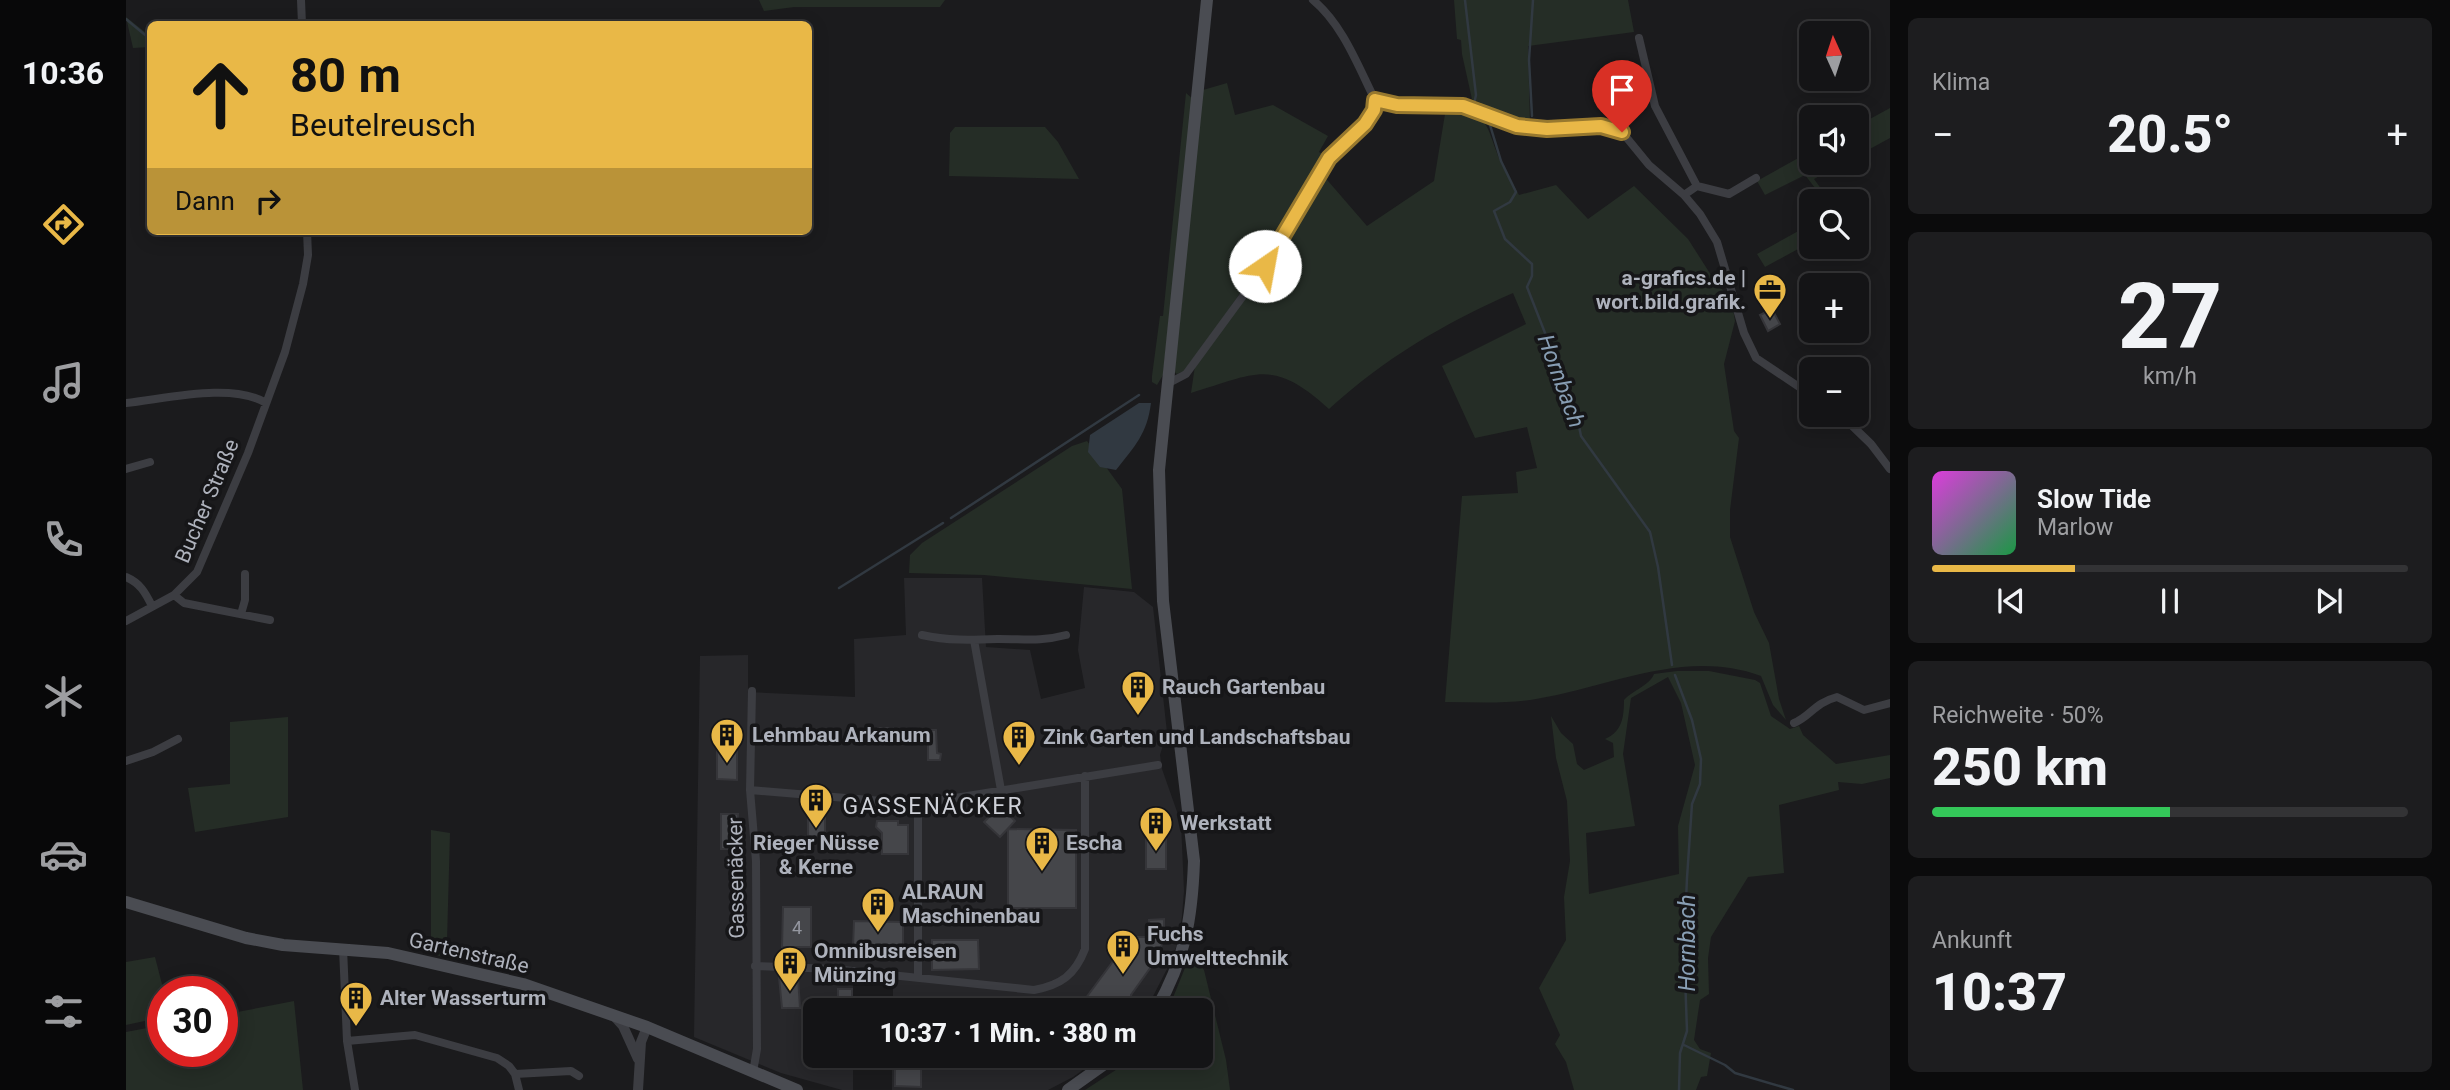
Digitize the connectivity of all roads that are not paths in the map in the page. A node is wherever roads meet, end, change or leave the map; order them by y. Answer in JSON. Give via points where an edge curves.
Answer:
{"nodes":[{"id":1,"x":301,"y":0,"type":"edge"},
{"id":2,"x":1207,"y":0,"type":"edge"},
{"id":3,"x":1314,"y":0,"type":"edge"},
{"id":4,"x":302,"y":21,"type":"edge"},
{"id":5,"x":1639,"y":38,"type":"dead end"},
{"id":6,"x":1375,"y":100,"type":"junction"},
{"id":7,"x":1756,"y":178,"type":"dead end"},
{"id":8,"x":1697,"y":186,"type":"junction"},
{"id":9,"x":1684,"y":195,"type":"junction"},
{"id":10,"x":307,"y":235,"type":"edge"},
{"id":11,"x":1167,"y":384,"type":"junction"},
{"id":12,"x":1799,"y":387,"type":"edge"},
{"id":13,"x":126,"y":403,"type":"edge"},
{"id":14,"x":266,"y":403,"type":"junction"},
{"id":15,"x":1853,"y":427,"type":"edge"},
{"id":16,"x":150,"y":462,"type":"dead end"},
{"id":17,"x":126,"y":469,"type":"edge"},
{"id":18,"x":1890,"y":469,"type":"edge"},
{"id":19,"x":245,"y":574,"type":"dead end"},
{"id":20,"x":126,"y":577,"type":"edge"},
{"id":21,"x":174,"y":595,"type":"junction"},
{"id":22,"x":152,"y":606,"type":"junction"},
{"id":23,"x":241,"y":614,"type":"junction"},
{"id":24,"x":270,"y":620,"type":"dead end"},
{"id":25,"x":126,"y":621,"type":"edge"},
{"id":26,"x":922,"y":635,"type":"dead end"},
{"id":27,"x":1066,"y":635,"type":"dead end"},
{"id":28,"x":974,"y":640,"type":"junction"},
{"id":29,"x":751,"y":691,"type":"dead end"},
{"id":30,"x":1890,"y":702,"type":"edge"},
{"id":31,"x":1794,"y":723,"type":"dead end"},
{"id":32,"x":178,"y":739,"type":"dead end"},
{"id":33,"x":126,"y":761,"type":"edge"},
{"id":34,"x":1157,"y":765,"type":"dead end"},
{"id":35,"x":1085,"y":776,"type":"junction"},
{"id":36,"x":750,"y":790,"type":"junction"},
{"id":37,"x":1001,"y":790,"type":"junction"},
{"id":38,"x":918,"y":804,"type":"junction"},
{"id":39,"x":126,"y":902,"type":"edge"},
{"id":40,"x":343,"y":948,"type":"junction"},
{"id":41,"x":755,"y":966,"type":"junction"},
{"id":42,"x":918,"y":977,"type":"junction"},
{"id":43,"x":1162,"y":998,"type":"edge"},
{"id":44,"x":612,"y":1014,"type":"junction"},
{"id":45,"x":647,"y":1027,"type":"junction"},
{"id":46,"x":347,"y":1041,"type":"junction"},
{"id":47,"x":639,"y":1060,"type":"junction"},
{"id":48,"x":1099,"y":1068,"type":"edge"},
{"id":49,"x":753,"y":1072,"type":"junction"},
{"id":50,"x":515,"y":1074,"type":"junction"},
{"id":51,"x":579,"y":1076,"type":"dead end"},
{"id":52,"x":794,"y":1089,"type":"edge"},
{"id":53,"x":355,"y":1090,"type":"edge"},
{"id":54,"x":519,"y":1090,"type":"edge"},
{"id":55,"x":638,"y":1090,"type":"edge"},
{"id":56,"x":1068,"y":1090,"type":"edge"}],
"edges":[{"from":1,"to":4,"type":"street"},
{"from":2,"to":11,"type":"main road"},
{"from":3,"to":6,"type":"street","via":[[1340,31]]},
{"from":5,"to":8,"type":"street","via":[[1656,110]]},
{"from":6,"to":9,"type":"street","via":[[1463,106],[1517,126],[1601,126],[1622,132],[1649,165]]},
{"from":6,"to":11,"type":"street","via":[[1365,124],[1329,158],[1245,295],[1186,374]]},
{"from":7,"to":8,"type":"street","via":[[1729,194]]},
{"from":8,"to":9,"type":"street"},
{"from":9,"to":12,"type":"street","via":[[1717,242],[1756,358]]},
{"from":10,"to":14,"type":"street","name":"Bucher Straße","via":[[298,310]]},
{"from":11,"to":43,"type":"main road","via":[[1159,470],[1160,561],[1194,862],[1184,949]]},
{"from":13,"to":14,"type":"street","via":[[217,393],[239,393]]},
{"from":14,"to":21,"type":"street","name":"Bucher Straße","via":[[197,572]]},
{"from":15,"to":18,"type":"street"},
{"from":16,"to":17,"type":"street"},
{"from":19,"to":23,"type":"street"},
{"from":20,"to":22,"type":"street","via":[[136,581]]},
{"from":21,"to":22,"type":"street","name":"Bucher Straße"},
{"from":21,"to":23,"type":"street","via":[[184,603]]},
{"from":22,"to":25,"type":"street","name":"Bucher Straße"},
{"from":23,"to":24,"type":"street"},
{"from":26,"to":28,"type":"street"},
{"from":27,"to":28,"type":"street","via":[[1040,642]]},
{"from":28,"to":37,"type":"street"},
{"from":29,"to":36,"type":"street","name":"Gassenäcker"},
{"from":30,"to":31,"type":"street","via":[[1864,710],[1837,697],[1812,707]]},
{"from":32,"to":33,"type":"street"},
{"from":34,"to":35,"type":"street","name":"Gassenäcker"},
{"from":35,"to":37,"type":"street","name":"Gassenäcker"},
{"from":35,"to":42,"type":"street","name":"Gassenäcker","via":[[1084,949],[1078,965],[1066,979],[1034,990]]},
{"from":36,"to":38,"type":"street","name":"Gassenäcker"},
{"from":36,"to":41,"type":"street","name":"Gassenäcker","via":[[756,861]]},
{"from":37,"to":38,"type":"street","name":"Gassenäcker"},
{"from":38,"to":42,"type":"street"},
{"from":39,"to":40,"type":"main road","name":"Gartenstraße","via":[[246,938]]},
{"from":40,"to":44,"type":"main road","name":"Gartenstraße","via":[[388,953],[496,978]]},
{"from":40,"to":46,"type":"street"},
{"from":41,"to":42,"type":"street","name":"Gassenäcker"},
{"from":41,"to":49,"type":"street","name":"Gassenäcker","via":[[757,1049]]},
{"from":44,"to":45,"type":"main road","name":"Gartenstraße"},
{"from":44,"to":47,"type":"street"},
{"from":45,"to":47,"type":"street"},
{"from":45,"to":49,"type":"main road","name":"Gartenstraße"},
{"from":46,"to":50,"type":"street","via":[[415,1035],[497,1058]]},
{"from":46,"to":53,"type":"street"},
{"from":47,"to":55,"type":"street"},
{"from":48,"to":56,"type":"main road"},
{"from":49,"to":52,"type":"main road","name":"Gartenstraße"},
{"from":50,"to":51,"type":"street","via":[[571,1071]]},
{"from":50,"to":54,"type":"street"}]}
